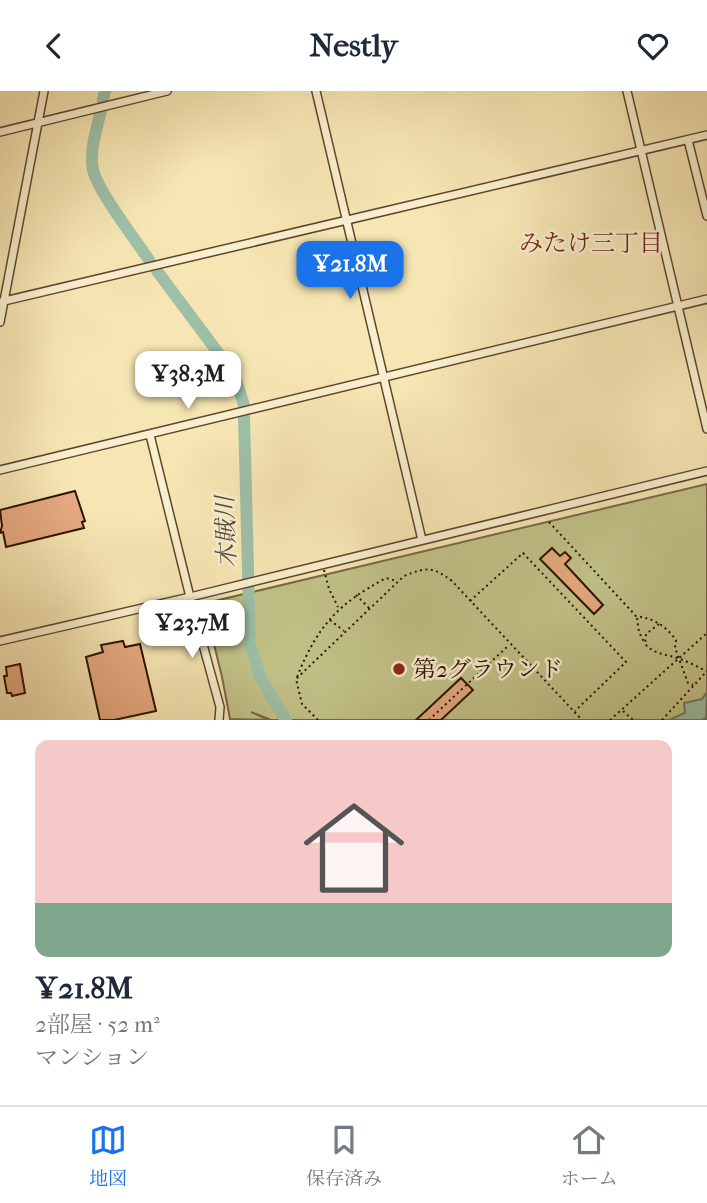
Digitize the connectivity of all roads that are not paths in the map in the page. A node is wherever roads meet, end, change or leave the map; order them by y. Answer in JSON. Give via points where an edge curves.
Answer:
{"nodes":[{"id":1,"x":44,"y":91,"type":"edge"},
{"id":2,"x":167,"y":91,"type":"edge"},
{"id":3,"x":316,"y":91,"type":"edge"},
{"id":4,"x":627,"y":91,"type":"edge"},
{"id":5,"x":38,"y":122,"type":"junction"},
{"id":6,"x":1,"y":129,"type":"edge"},
{"id":7,"x":707,"y":135,"type":"edge"},
{"id":8,"x":688,"y":140,"type":"junction"},
{"id":9,"x":641,"y":151,"type":"junction"},
{"id":10,"x":707,"y":216,"type":"edge"},
{"id":11,"x":345,"y":219,"type":"junction"},
{"id":12,"x":707,"y":299,"type":"edge"},
{"id":13,"x":2,"y":302,"type":"edge"},
{"id":14,"x":677,"y":306,"type":"junction"},
{"id":15,"x":0,"y":322,"type":"edge"},
{"id":16,"x":383,"y":377,"type":"junction"},
{"id":17,"x":707,"y":429,"type":"edge"},
{"id":18,"x":150,"y":435,"type":"junction"},
{"id":19,"x":0,"y":470,"type":"edge"},
{"id":20,"x":707,"y":471,"type":"edge"},
{"id":21,"x":422,"y":540,"type":"junction"},
{"id":22,"x":190,"y":597,"type":"junction"},
{"id":23,"x":0,"y":641,"type":"edge"},
{"id":24,"x":219,"y":720,"type":"edge"}],
"edges":[{"from":1,"to":5,"type":"street"},
{"from":2,"to":5,"type":"street"},
{"from":3,"to":11,"type":"street"},
{"from":4,"to":9,"type":"street"},
{"from":5,"to":6,"type":"street"},
{"from":5,"to":13,"type":"street"},
{"from":7,"to":8,"type":"street"},
{"from":8,"to":9,"type":"street"},
{"from":8,"to":10,"type":"street"},
{"from":9,"to":11,"type":"street"},
{"from":9,"to":14,"type":"street"},
{"from":11,"to":13,"type":"street"},
{"from":11,"to":16,"type":"street"},
{"from":12,"to":14,"type":"street"},
{"from":13,"to":15,"type":"street"},
{"from":14,"to":16,"type":"street"},
{"from":14,"to":17,"type":"street"},
{"from":16,"to":18,"type":"street"},
{"from":16,"to":21,"type":"street"},
{"from":18,"to":19,"type":"street"},
{"from":18,"to":22,"type":"street"},
{"from":20,"to":21,"type":"street"},
{"from":21,"to":22,"type":"street"},
{"from":22,"to":23,"type":"street"},
{"from":22,"to":24,"type":"street","via":[[220,707]]}]}
